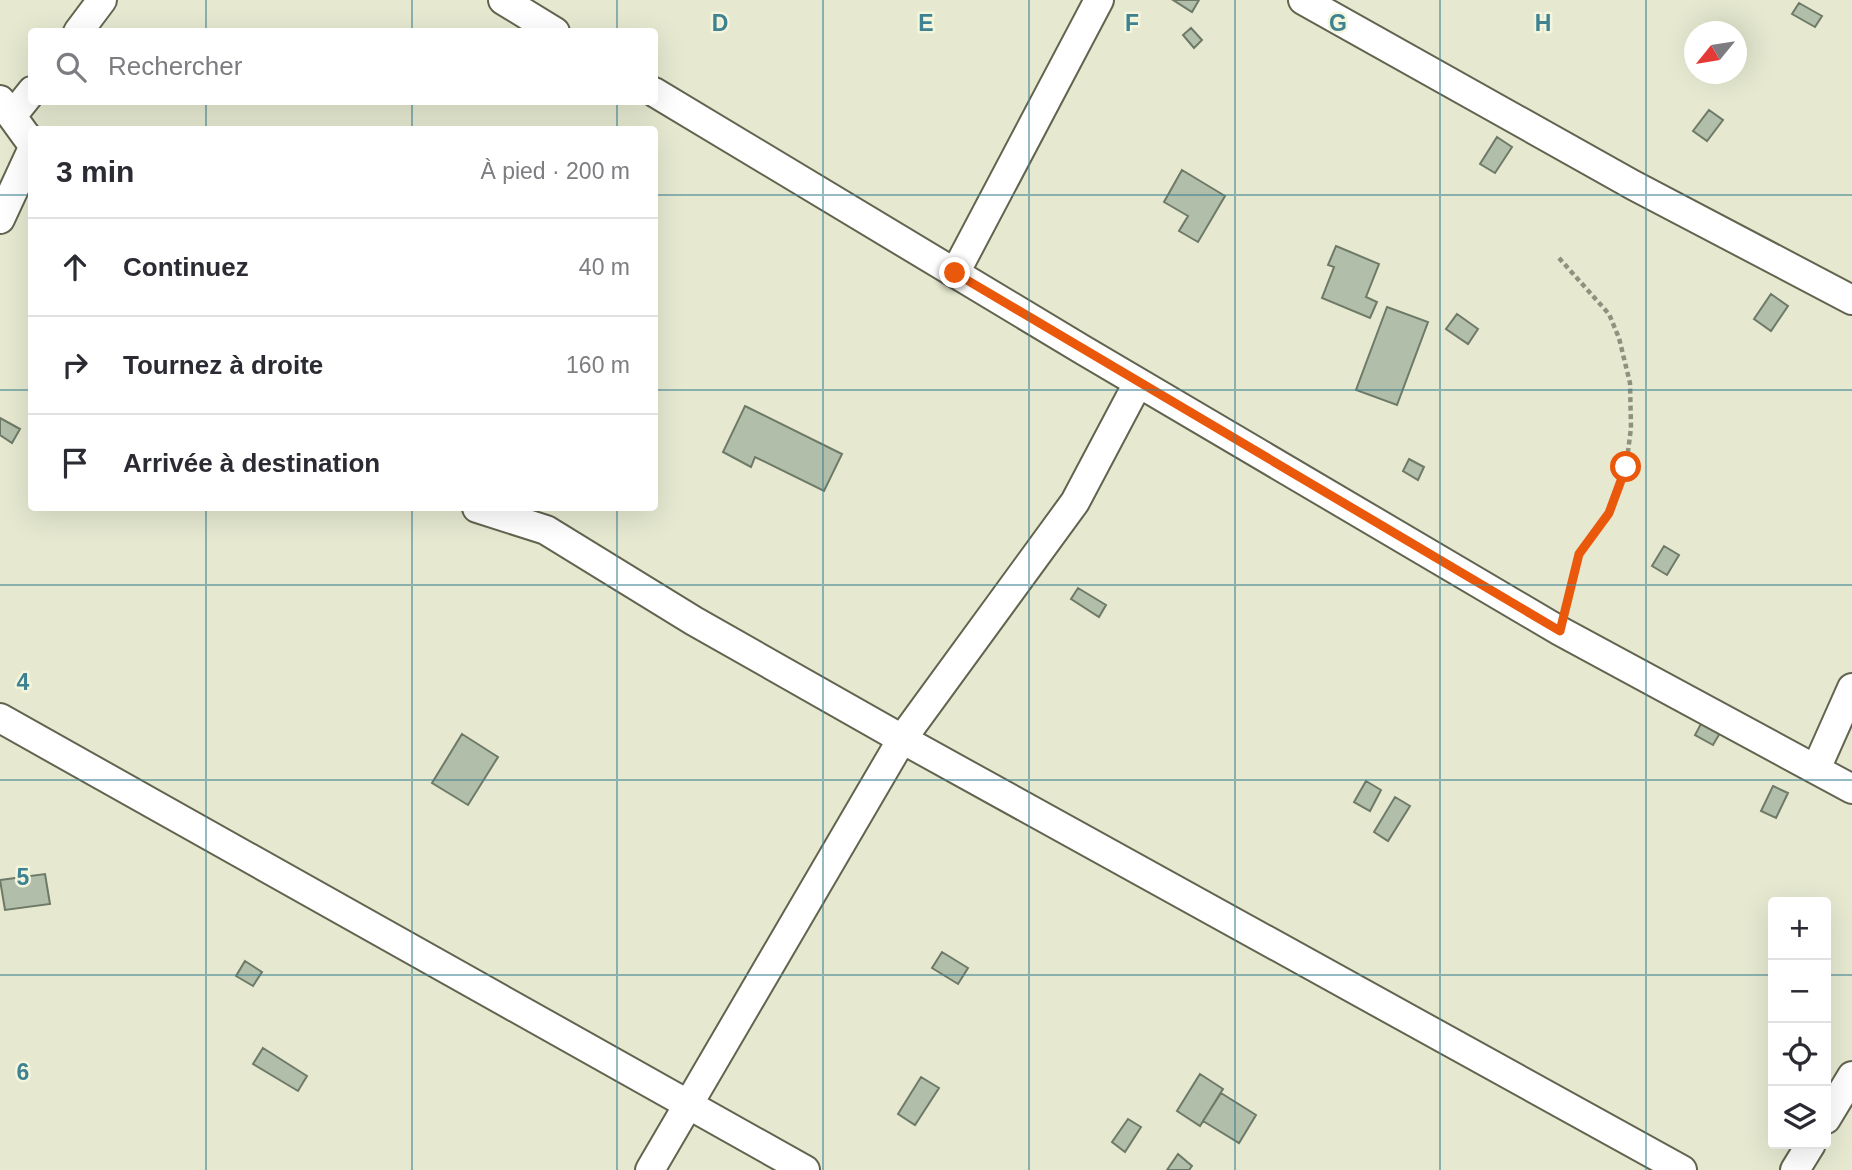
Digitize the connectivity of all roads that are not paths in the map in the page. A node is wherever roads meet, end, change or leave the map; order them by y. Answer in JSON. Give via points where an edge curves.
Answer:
{"nodes":[{"id":1,"x":102,"y":0,"type":"edge"},
{"id":2,"x":503,"y":0,"type":"edge"},
{"id":3,"x":1099,"y":0,"type":"edge"},
{"id":4,"x":1303,"y":0,"type":"edge"},
{"id":5,"x":81,"y":28,"type":"edge"},
{"id":6,"x":548,"y":28,"type":"edge"},
{"id":7,"x":28,"y":94,"type":"edge"},
{"id":8,"x":658,"y":94,"type":"edge"},
{"id":9,"x":6,"y":108,"type":"edge"},
{"id":10,"x":28,"y":138,"type":"edge"},
{"id":11,"x":28,"y":159,"type":"edge"},
{"id":12,"x":0,"y":219,"type":"edge"},
{"id":13,"x":955,"y":273,"type":"junction"},
{"id":14,"x":1852,"y":300,"type":"edge"},
{"id":15,"x":1138,"y":383,"type":"junction"},
{"id":16,"x":486,"y":511,"type":"edge"},
{"id":17,"x":1852,"y":688,"type":"edge"},
{"id":18,"x":0,"y":718,"type":"edge"},
{"id":19,"x":902,"y":739,"type":"junction"},
{"id":20,"x":1816,"y":769,"type":"junction"},
{"id":21,"x":1852,"y":789,"type":"edge"},
{"id":22,"x":1852,"y":1076,"type":"edge"},
{"id":23,"x":687,"y":1105,"type":"junction"},
{"id":24,"x":1831,"y":1111,"type":"edge"},
{"id":25,"x":1808,"y":1149,"type":"edge"},
{"id":26,"x":650,"y":1170,"type":"edge"},
{"id":27,"x":804,"y":1170,"type":"edge"},
{"id":28,"x":1682,"y":1170,"type":"edge"},
{"id":29,"x":1795,"y":1170,"type":"edge"}],
"edges":[{"from":1,"to":5,"type":"street"},
{"from":2,"to":6,"type":"street"},
{"from":3,"to":13,"type":"street"},
{"from":4,"to":14,"type":"street","via":[[1633,185]]},
{"from":7,"to":9,"type":"street"},
{"from":8,"to":13,"type":"street"},
{"from":9,"to":10,"type":"street"},
{"from":11,"to":12,"type":"street"},
{"from":13,"to":15,"type":"street"},
{"from":15,"to":19,"type":"street","via":[[1075,502]]},
{"from":15,"to":20,"type":"street","via":[[1560,631]]},
{"from":16,"to":19,"type":"street","via":[[546,530],[694,621]]},
{"from":17,"to":20,"type":"street"},
{"from":18,"to":23,"type":"street"},
{"from":19,"to":23,"type":"street"},
{"from":19,"to":28,"type":"street"},
{"from":20,"to":21,"type":"street"},
{"from":22,"to":24,"type":"street"},
{"from":23,"to":26,"type":"street"},
{"from":23,"to":27,"type":"street"},
{"from":25,"to":29,"type":"street"}]}
